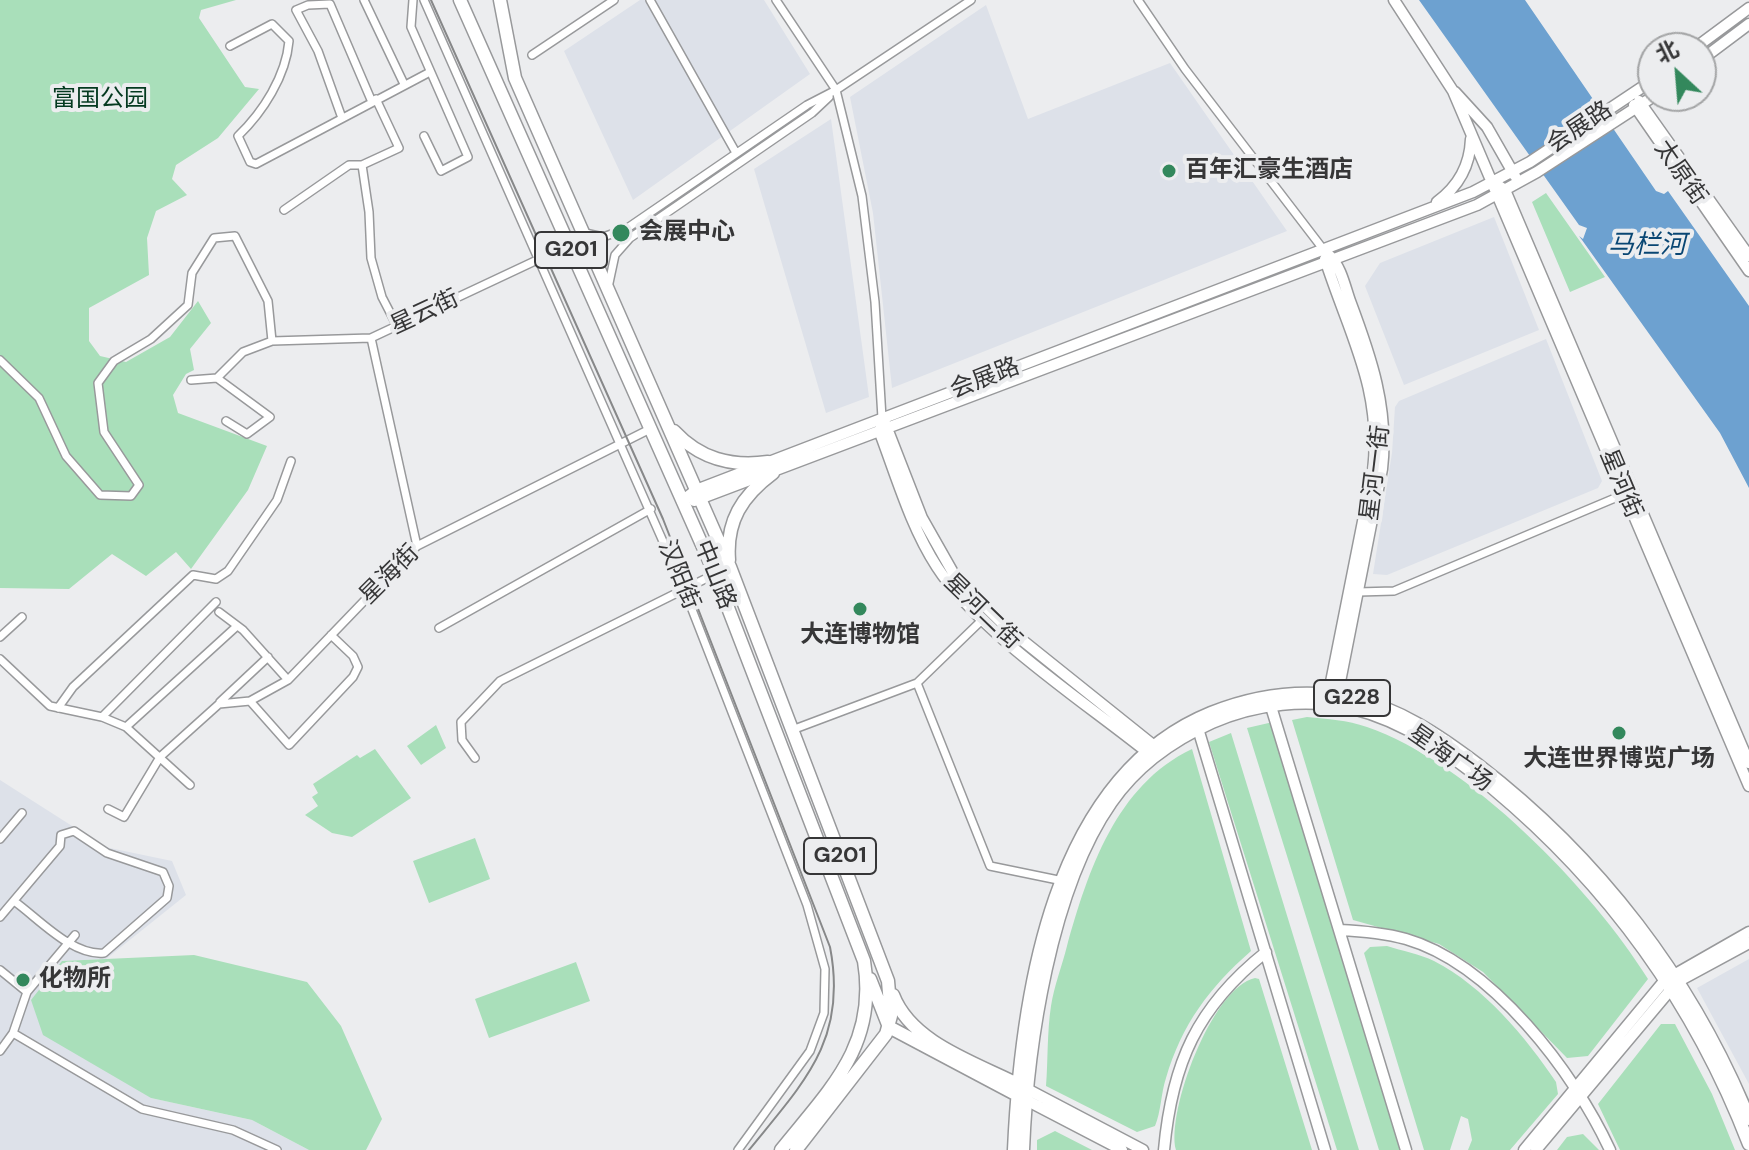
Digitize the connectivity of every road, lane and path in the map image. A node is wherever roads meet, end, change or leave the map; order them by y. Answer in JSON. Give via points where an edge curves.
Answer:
{"nodes":[{"id":1,"x":364,"y":0,"type":"edge"},
{"id":2,"x":413,"y":0,"type":"edge"},
{"id":3,"x":424,"y":0,"type":"edge"},
{"id":4,"x":460,"y":0,"type":"edge"},
{"id":5,"x":500,"y":0,"type":"edge"},
{"id":6,"x":614,"y":0,"type":"edge"},
{"id":7,"x":650,"y":0,"type":"edge"},
{"id":8,"x":776,"y":0,"type":"edge"},
{"id":9,"x":971,"y":0,"type":"edge"},
{"id":10,"x":1138,"y":0,"type":"edge"},
{"id":11,"x":1394,"y":0,"type":"edge"},
{"id":12,"x":1749,"y":8,"type":"edge"},
{"id":13,"x":1749,"y":24,"type":"edge"},
{"id":14,"x":1717,"y":32,"type":"edge"},
{"id":15,"x":230,"y":46,"type":"dead end"},
{"id":16,"x":1717,"y":48,"type":"edge"},
{"id":17,"x":532,"y":55,"type":"dead end"},
{"id":18,"x":430,"y":72,"type":"junction"},
{"id":19,"x":404,"y":84,"type":"junction"},
{"id":20,"x":836,"y":90,"type":"junction"},
{"id":21,"x":1637,"y":90,"type":"edge"},
{"id":22,"x":1453,"y":91,"type":"junction"},
{"id":23,"x":1631,"y":94,"type":"junction"},
{"id":24,"x":374,"y":100,"type":"junction"},
{"id":25,"x":1637,"y":103,"type":"edge"},
{"id":26,"x":1637,"y":107,"type":"edge"},
{"id":27,"x":1643,"y":112,"type":"edge"},
{"id":28,"x":1643,"y":112,"type":"edge"},
{"id":29,"x":342,"y":118,"type":"junction"},
{"id":30,"x":1471,"y":133,"type":"junction"},
{"id":31,"x":424,"y":136,"type":"dead end"},
{"id":32,"x":735,"y":151,"type":"dead end"},
{"id":33,"x":362,"y":165,"type":"junction"},
{"id":34,"x":1512,"y":171,"type":"junction"},
{"id":35,"x":1492,"y":182,"type":"junction"},
{"id":36,"x":1518,"y":182,"type":"junction"},
{"id":37,"x":1501,"y":192,"type":"junction"},
{"id":38,"x":284,"y":210,"type":"dead end"},
{"id":39,"x":1425,"y":210,"type":"junction"},
{"id":40,"x":584,"y":233,"type":"junction"},
{"id":41,"x":569,"y":245,"type":"junction"},
{"id":42,"x":1323,"y":249,"type":"junction"},
{"id":43,"x":1749,"y":256,"type":"edge"},
{"id":44,"x":539,"y":259,"type":"junction"},
{"id":45,"x":1330,"y":261,"type":"junction"},
{"id":46,"x":1749,"y":271,"type":"edge"},
{"id":47,"x":609,"y":291,"type":"junction"},
{"id":48,"x":397,"y":326,"type":"junction"},
{"id":49,"x":371,"y":338,"type":"junction"},
{"id":50,"x":272,"y":341,"type":"junction"},
{"id":51,"x":0,"y":360,"type":"edge"},
{"id":52,"x":217,"y":378,"type":"junction"},
{"id":53,"x":191,"y":380,"type":"dead end"},
{"id":54,"x":882,"y":418,"type":"junction"},
{"id":55,"x":665,"y":419,"type":"junction"},
{"id":56,"x":226,"y":421,"type":"dead end"},
{"id":57,"x":650,"y":429,"type":"junction"},
{"id":58,"x":884,"y":431,"type":"junction"},
{"id":59,"x":621,"y":443,"type":"junction"},
{"id":60,"x":291,"y":461,"type":"dead end"},
{"id":61,"x":771,"y":468,"type":"junction"},
{"id":62,"x":1629,"y":492,"type":"junction"},
{"id":63,"x":698,"y":495,"type":"junction"},
{"id":64,"x":682,"y":501,"type":"junction"},
{"id":65,"x":651,"y":509,"type":"junction"},
{"id":66,"x":417,"y":546,"type":"junction"},
{"id":67,"x":730,"y":567,"type":"junction"},
{"id":68,"x":715,"y":574,"type":"junction"},
{"id":69,"x":684,"y":589,"type":"junction"},
{"id":70,"x":1358,"y":592,"type":"junction"},
{"id":71,"x":216,"y":602,"type":"dead end"},
{"id":72,"x":219,"y":612,"type":"dead end"},
{"id":73,"x":22,"y":617,"type":"dead end"},
{"id":74,"x":983,"y":619,"type":"junction"},
{"id":75,"x":237,"y":626,"type":"junction"},
{"id":76,"x":439,"y":628,"type":"dead end"},
{"id":77,"x":331,"y":635,"type":"junction"},
{"id":78,"x":0,"y":637,"type":"edge"},
{"id":79,"x":268,"y":657,"type":"junction"},
{"id":80,"x":0,"y":659,"type":"edge"},
{"id":81,"x":288,"y":680,"type":"junction"},
{"id":82,"x":917,"y":683,"type":"junction"},
{"id":83,"x":1332,"y":700,"type":"junction"},
{"id":84,"x":250,"y":701,"type":"junction"},
{"id":85,"x":1270,"y":701,"type":"junction"},
{"id":86,"x":219,"y":704,"type":"junction"},
{"id":87,"x":58,"y":708,"type":"junction"},
{"id":88,"x":102,"y":717,"type":"junction"},
{"id":89,"x":1196,"y":725,"type":"junction"},
{"id":90,"x":126,"y":727,"type":"junction"},
{"id":91,"x":792,"y":730,"type":"junction"},
{"id":92,"x":1154,"y":752,"type":"junction"},
{"id":93,"x":160,"y":757,"type":"junction"},
{"id":94,"x":475,"y":758,"type":"dead end"},
{"id":95,"x":1749,"y":763,"type":"edge"},
{"id":96,"x":190,"y":785,"type":"dead end"},
{"id":97,"x":1749,"y":786,"type":"edge"},
{"id":98,"x":108,"y":809,"type":"dead end"},
{"id":99,"x":22,"y":813,"type":"dead end"},
{"id":100,"x":0,"y":839,"type":"edge"},
{"id":101,"x":1068,"y":882,"type":"junction"},
{"id":102,"x":14,"y":901,"type":"junction"},
{"id":103,"x":0,"y":917,"type":"edge"},
{"id":104,"x":1339,"y":930,"type":"junction"},
{"id":105,"x":1749,"y":932,"type":"edge"},
{"id":106,"x":75,"y":935,"type":"dead end"},
{"id":107,"x":69,"y":942,"type":"junction"},
{"id":108,"x":1749,"y":943,"type":"edge"},
{"id":109,"x":1266,"y":952,"type":"junction"},
{"id":110,"x":864,"y":961,"type":"junction"},
{"id":111,"x":0,"y":970,"type":"edge"},
{"id":112,"x":888,"y":981,"type":"junction"},
{"id":113,"x":1671,"y":981,"type":"junction"},
{"id":114,"x":27,"y":992,"type":"junction"},
{"id":115,"x":889,"y":1027,"type":"junction"},
{"id":116,"x":13,"y":1033,"type":"junction"},
{"id":117,"x":0,"y":1051,"type":"edge"},
{"id":118,"x":1022,"y":1092,"type":"junction"},
{"id":119,"x":1578,"y":1093,"type":"junction"},
{"id":120,"x":1749,"y":1119,"type":"edge"},
{"id":121,"x":1749,"y":1144,"type":"edge"},
{"id":122,"x":277,"y":1150,"type":"edge"},
{"id":123,"x":738,"y":1150,"type":"edge"},
{"id":124,"x":781,"y":1150,"type":"edge"},
{"id":125,"x":796,"y":1150,"type":"edge"},
{"id":126,"x":1014,"y":1150,"type":"edge"},
{"id":127,"x":1023,"y":1150,"type":"edge"},
{"id":128,"x":1122,"y":1150,"type":"edge"},
{"id":129,"x":1143,"y":1150,"type":"edge"},
{"id":130,"x":1164,"y":1150,"type":"edge"},
{"id":131,"x":1325,"y":1150,"type":"edge"},
{"id":132,"x":1406,"y":1150,"type":"edge"},
{"id":133,"x":1524,"y":1150,"type":"edge"},
{"id":134,"x":1536,"y":1150,"type":"edge"},
{"id":135,"x":1610,"y":1150,"type":"edge"}],
"edges":[{"from":1,"to":19,"type":"street"},
{"from":2,"to":18,"type":"street","via":[[411,27]]},
{"from":3,"to":44,"type":"street","name":"汉阳街"},
{"from":4,"to":41,"type":"highway","name":"中山路","number":"G201"},
{"from":5,"to":40,"type":"highway","name":"中山路","number":"G201","via":[[515,78]]},
{"from":6,"to":17,"type":"street"},
{"from":7,"to":32,"type":"street"},
{"from":8,"to":20,"type":"street","name":"星河二街"},
{"from":9,"to":20,"type":"street"},
{"from":10,"to":42,"type":"street","name":"星河一街"},
{"from":11,"to":22,"type":"street"},
{"from":12,"to":14,"type":"street"},
{"from":13,"to":16,"type":"street"},
{"from":15,"to":29,"type":"street","via":[[272,24],[289,41],[280,77],[238,136],[250,162],[256,164]]},
{"from":18,"to":19,"type":"street"},
{"from":18,"to":31,"type":"street","via":[[468,157],[441,171]]},
{"from":19,"to":24,"type":"street"},
{"from":20,"to":40,"type":"street","via":[[626,229],[603,237]]},
{"from":20,"to":47,"type":"street","via":[[812,113],[630,238],[610,266]]},
{"from":20,"to":54,"type":"street","name":"星河二街","via":[[862,196]]},
{"from":21,"to":23,"type":"street"},
{"from":22,"to":30,"type":"street"},
{"from":22,"to":34,"type":"street","via":[[1487,127]]},
{"from":23,"to":25,"type":"street","name":"会展路"},
{"from":23,"to":34,"type":"street","name":"会展路"},
{"from":24,"to":29,"type":"street"},
{"from":24,"to":29,"type":"street","via":[[330,4],[296,10],[318,51]]},
{"from":24,"to":33,"type":"street","via":[[399,148]]},
{"from":26,"to":36,"type":"street","name":"会展路"},
{"from":27,"to":43,"type":"street","name":"太原街"},
{"from":28,"to":46,"type":"street","name":"太原街"},
{"from":30,"to":35,"type":"street"},
{"from":30,"to":39,"type":"street","via":[[1471,153],[1459,181]]},
{"from":33,"to":38,"type":"street","via":[[349,165]]},
{"from":33,"to":48,"type":"street","via":[[371,258]]},
{"from":34,"to":35,"type":"street","name":"会展路"},
{"from":34,"to":36,"type":"street"},
{"from":35,"to":37,"type":"street"},
{"from":35,"to":39,"type":"street","name":"会展路"},
{"from":36,"to":37,"type":"street","name":"会展路"},
{"from":37,"to":45,"type":"street","name":"会展路"},
{"from":37,"to":62,"type":"street","name":"星河街"},
{"from":39,"to":42,"type":"street","name":"会展路"},
{"from":40,"to":47,"type":"highway","name":"中山路","number":"G201"},
{"from":41,"to":44,"type":"street","name":"星云街"},
{"from":41,"to":57,"type":"highway","name":"中山路","number":"G201"},
{"from":42,"to":45,"type":"street","name":"星河一街"},
{"from":42,"to":54,"type":"street","name":"会展路"},
{"from":44,"to":48,"type":"street","name":"星云街"},
{"from":44,"to":59,"type":"street","name":"汉阳街"},
{"from":45,"to":58,"type":"street","name":"会展路"},
{"from":45,"to":70,"type":"street","name":"星河一街","via":[[1368,348],[1384,417],[1382,469]]},
{"from":45,"to":83,"type":"street","name":"星河一街","via":[[1367,371],[1376,434]]},
{"from":47,"to":55,"type":"highway","name":"中山路","number":"G201"},
{"from":48,"to":49,"type":"street","name":"星云街"},
{"from":49,"to":50,"type":"street","name":"星云街"},
{"from":49,"to":66,"type":"street"},
{"from":50,"to":51,"type":"street","via":[[268,301],[235,236],[214,238],[192,273],[188,305],[151,339],[114,361],[98,383],[104,432],[139,485],[131,496],[100,495],[66,456],[39,398]]},
{"from":50,"to":52,"type":"street","via":[[243,352]]},
{"from":52,"to":53,"type":"street"},
{"from":52,"to":56,"type":"street","via":[[270,417],[247,434]]},
{"from":54,"to":58,"type":"street","name":"星河二街"},
{"from":54,"to":61,"type":"street","name":"会展路"},
{"from":55,"to":61,"type":"highway","via":[[703,455]]},
{"from":55,"to":63,"type":"highway","name":"中山路","number":"G201"},
{"from":57,"to":59,"type":"street","name":"星海街"},
{"from":57,"to":64,"type":"highway","name":"中山路","number":"G201"},
{"from":58,"to":61,"type":"street","name":"会展路"},
{"from":58,"to":74,"type":"street","name":"星河二街","via":[[922,541],[950,585]]},
{"from":58,"to":92,"type":"street","name":"星河二街","via":[[922,518],[956,578]]},
{"from":59,"to":65,"type":"street","name":"汉阳街"},
{"from":59,"to":66,"type":"street","name":"星海街"},
{"from":60,"to":87,"type":"street","via":[[277,500],[228,571],[216,579],[193,575],[73,687]]},
{"from":61,"to":63,"type":"street","name":"会展路"},
{"from":61,"to":67,"type":"highway","via":[[732,519]]},
{"from":62,"to":70,"type":"street","via":[[1394,591]]},
{"from":62,"to":95,"type":"street","name":"星河街"},
{"from":62,"to":97,"type":"street","name":"星河街"},
{"from":63,"to":64,"type":"street","name":"会展路"},
{"from":63,"to":67,"type":"highway","name":"中山路","number":"G201"},
{"from":64,"to":68,"type":"highway","name":"中山路","number":"G201"},
{"from":65,"to":69,"type":"street","name":"汉阳街"},
{"from":65,"to":76,"type":"street"},
{"from":66,"to":77,"type":"street","name":"星海街"},
{"from":67,"to":91,"type":"highway","name":"中山路","number":"G201"},
{"from":68,"to":69,"type":"street"},
{"from":68,"to":110,"type":"highway","name":"中山路","number":"G201"},
{"from":69,"to":94,"type":"street","via":[[500,681],[461,722],[462,740]]},
{"from":69,"to":123,"type":"street","name":"汉阳街","via":[[807,905],[825,969],[824,1013],[810,1051]]},
{"from":70,"to":83,"type":"street","name":"星河一街"},
{"from":71,"to":88,"type":"street"},
{"from":72,"to":75,"type":"street"},
{"from":73,"to":78,"type":"street"},
{"from":74,"to":82,"type":"street"},
{"from":74,"to":92,"type":"street","name":"星河二街"},
{"from":75,"to":79,"type":"street"},
{"from":75,"to":90,"type":"street"},
{"from":77,"to":81,"type":"street","name":"星海街"},
{"from":77,"to":84,"type":"street","via":[[358,667],[289,745]]},
{"from":79,"to":81,"type":"street"},
{"from":79,"to":86,"type":"street"},
{"from":80,"to":87,"type":"street","via":[[37,696]]},
{"from":81,"to":84,"type":"street","name":"星海街"},
{"from":82,"to":91,"type":"street"},
{"from":82,"to":101,"type":"street","via":[[990,866]]},
{"from":83,"to":85,"type":"highway","name":"星海广场","number":"G228"},
{"from":83,"to":113,"type":"highway","name":"星海广场","number":"G228","via":[[1379,707],[1426,729],[1529,806],[1600,878]]},
{"from":84,"to":86,"type":"street","name":"星海街"},
{"from":85,"to":89,"type":"highway","name":"星海广场","number":"G228","via":[[1232,705]]},
{"from":85,"to":104,"type":"street"},
{"from":86,"to":93,"type":"street"},
{"from":87,"to":88,"type":"street"},
{"from":88,"to":90,"type":"street"},
{"from":89,"to":92,"type":"highway","name":"星海广场","number":"G228"},
{"from":89,"to":109,"type":"street"},
{"from":90,"to":93,"type":"street"},
{"from":91,"to":112,"type":"highway","name":"中山路","number":"G201"},
{"from":92,"to":101,"type":"highway","name":"星海广场","number":"G228","via":[[1115,782],[1096,808]]},
{"from":93,"to":96,"type":"street"},
{"from":93,"to":98,"type":"street","via":[[124,817]]},
{"from":99,"to":100,"type":"street"},
{"from":101,"to":118,"type":"highway","name":"星海广场","number":"G228","via":[[1033,988]]},
{"from":102,"to":103,"type":"street"},
{"from":102,"to":107,"type":"street"},
{"from":102,"to":107,"type":"street","via":[[60,846],[61,835],[74,831],[107,853],[163,872],[167,898],[104,953],[92,954]]},
{"from":104,"to":119,"type":"street","via":[[1407,939],[1463,968],[1518,1018]]},
{"from":104,"to":132,"type":"street"},
{"from":105,"to":113,"type":"street"},
{"from":106,"to":107,"type":"street"},
{"from":107,"to":114,"type":"street"},
{"from":108,"to":113,"type":"street"},
{"from":109,"to":130,"type":"street","via":[[1231,982],[1199,1022],[1176,1081]]},
{"from":109,"to":131,"type":"street"},
{"from":110,"to":115,"type":"highway"},
{"from":110,"to":124,"type":"highway","name":"中山路","number":"G201","via":[[866,1009],[858,1044]]},
{"from":111,"to":114,"type":"street"},
{"from":112,"to":115,"type":"highway","name":"中山路","number":"G201"},
{"from":112,"to":118,"type":"highway","via":[[902,1015],[919,1033]]},
{"from":113,"to":119,"type":"street"},
{"from":113,"to":120,"type":"highway","name":"星海广场","number":"G228","via":[[1710,1036]]},
{"from":113,"to":121,"type":"highway","name":"星海广场","number":"G228"},
{"from":114,"to":116,"type":"street"},
{"from":115,"to":118,"type":"highway"},
{"from":115,"to":125,"type":"highway"},
{"from":116,"to":117,"type":"street"},
{"from":116,"to":122,"type":"street","via":[[142,1109],[233,1130]]},
{"from":118,"to":126,"type":"highway","name":"星海广场","number":"G228"},
{"from":118,"to":127,"type":"highway","name":"星海广场","number":"G228"},
{"from":118,"to":128,"type":"street"},
{"from":118,"to":129,"type":"street"},
{"from":119,"to":133,"type":"street"},
{"from":119,"to":134,"type":"street"},
{"from":119,"to":135,"type":"street"}]}
